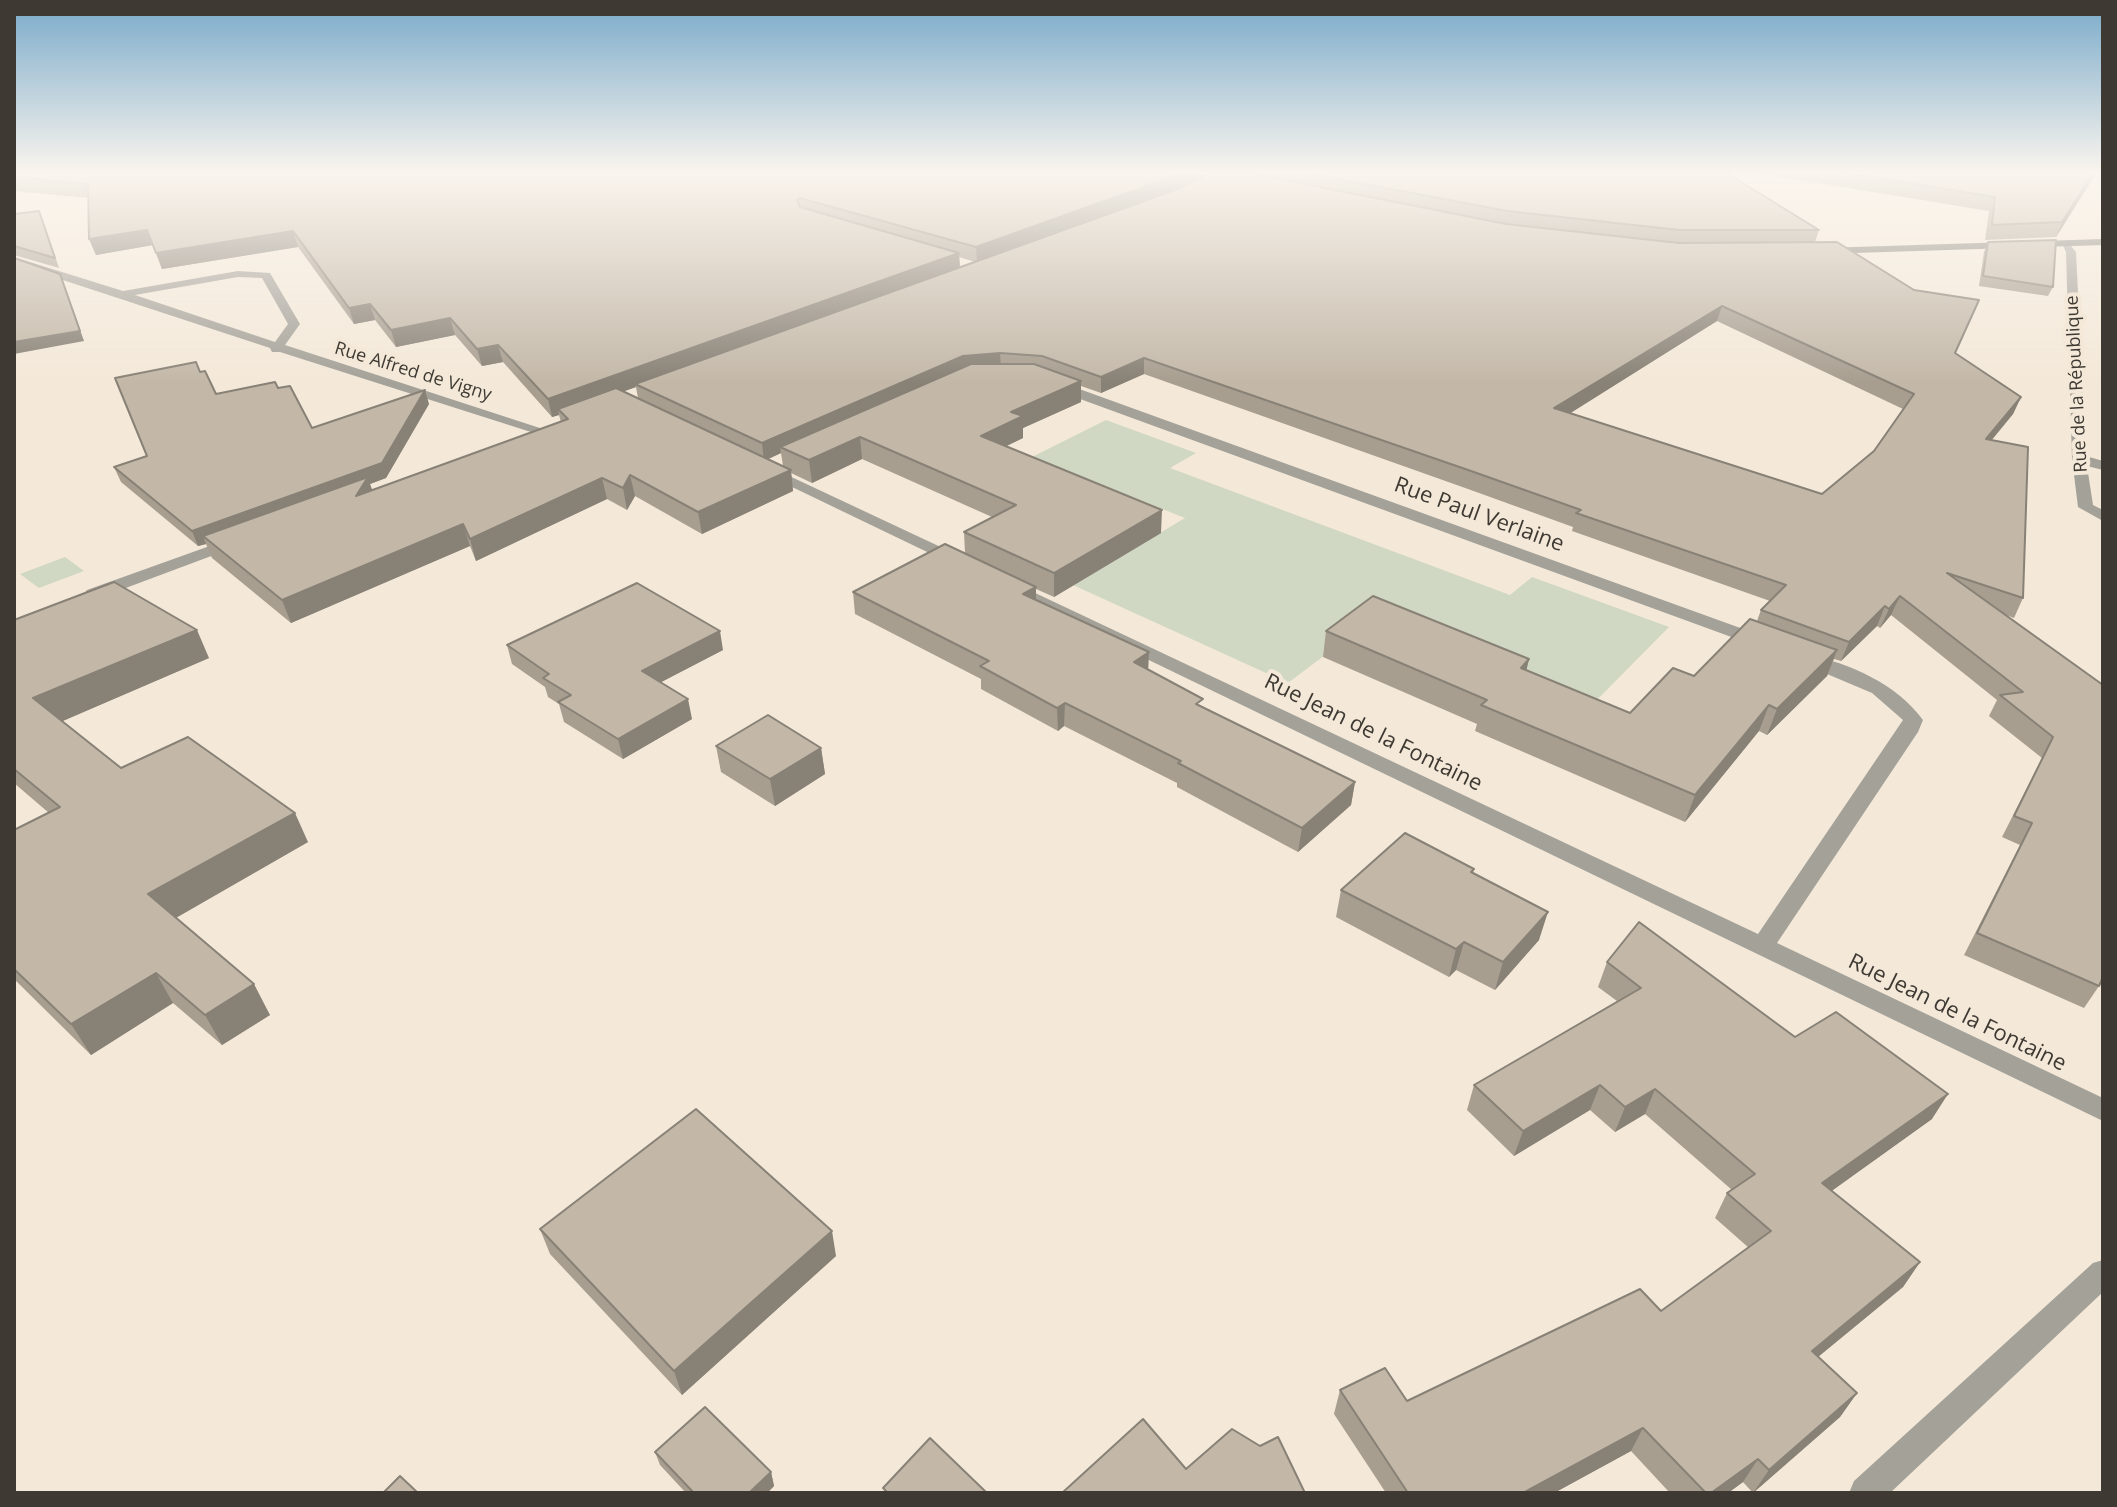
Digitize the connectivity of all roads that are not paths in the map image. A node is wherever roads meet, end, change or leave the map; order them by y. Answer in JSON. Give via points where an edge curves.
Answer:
{"nodes":[{"id":1,"x":2097,"y":242,"type":"edge"},
{"id":2,"x":2067,"y":244,"type":"junction"},
{"id":3,"x":1807,"y":251,"type":"edge"},
{"id":4,"x":14,"y":260,"type":"edge"},
{"id":5,"x":123,"y":294,"type":"junction"},
{"id":6,"x":276,"y":349,"type":"junction"},
{"id":7,"x":1037,"y":378,"type":"edge"},
{"id":8,"x":510,"y":441,"type":"edge"},
{"id":9,"x":790,"y":458,"type":"edge"},
{"id":10,"x":2079,"y":459,"type":"junction"},
{"id":11,"x":2103,"y":466,"type":"edge"},
{"id":12,"x":2103,"y":516,"type":"edge"},
{"id":13,"x":249,"y":537,"type":"edge"},
{"id":14,"x":76,"y":600,"type":"edge"},
{"id":15,"x":1763,"y":945,"type":"junction"},
{"id":16,"x":2103,"y":1110,"type":"edge"},
{"id":17,"x":2103,"y":1273,"type":"edge"},
{"id":18,"x":1866,"y":1493,"type":"edge"}],
"edges":[{"from":1,"to":2,"type":"main road"},
{"from":2,"to":3,"type":"main road"},
{"from":2,"to":10,"type":"street","name":"Rue de la République"},
{"from":4,"to":5,"type":"street","name":"Rue Alfred de Vigny"},
{"from":5,"to":6,"type":"street","name":"Rue Alfred de Vigny"},
{"from":5,"to":6,"type":"street","name":"Rue Alfred de Vigny","via":[[238,274],[266,275],[294,324]]},
{"from":6,"to":8,"type":"street","name":"Rue Alfred de Vigny","via":[[546,428]]},
{"from":7,"to":15,"type":"street","name":"Rue Paul Verlaine","via":[[1868,681],[1893,697],[1913,720],[1908,732]]},
{"from":9,"to":15,"type":"street","name":"Rue Jean de la Fontaine","via":[[759,466]]},
{"from":10,"to":11,"type":"street"},
{"from":10,"to":12,"type":"street","name":"Rue de la République","via":[[2086,507]]},
{"from":13,"to":14,"type":"street"},
{"from":15,"to":16,"type":"street","name":"Rue Jean de la Fontaine"},
{"from":17,"to":18,"type":"street"}]}
